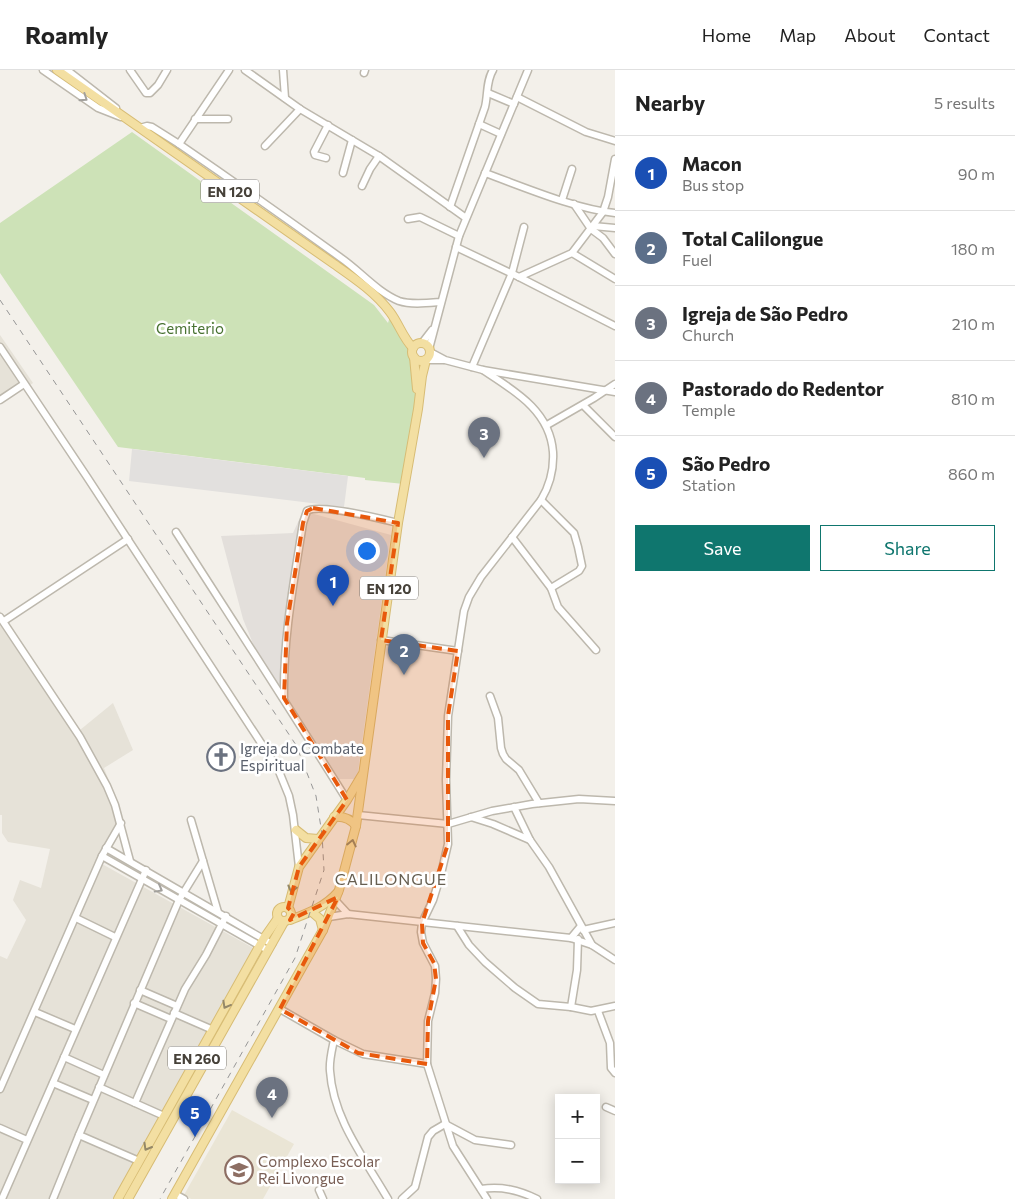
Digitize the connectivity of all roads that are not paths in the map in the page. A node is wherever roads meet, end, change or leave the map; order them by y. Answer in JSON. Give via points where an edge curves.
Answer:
{"nodes":[{"id":1,"x":43,"y":70,"type":"edge"},
{"id":2,"x":57,"y":70,"type":"edge"},
{"id":3,"x":67,"y":70,"type":"edge"},
{"id":4,"x":130,"y":70,"type":"edge"},
{"id":5,"x":167,"y":70,"type":"edge"},
{"id":6,"x":229,"y":70,"type":"edge"},
{"id":7,"x":245,"y":70,"type":"edge"},
{"id":8,"x":283,"y":70,"type":"edge"},
{"id":9,"x":493,"y":70,"type":"edge"},
{"id":10,"x":528,"y":70,"type":"edge"},
{"id":11,"x":488,"y":93,"type":"junction"},
{"id":12,"x":285,"y":98,"type":"junction"},
{"id":13,"x":516,"y":100,"type":"junction"},
{"id":14,"x":300,"y":109,"type":"junction"},
{"id":15,"x":228,"y":119,"type":"dead end"},
{"id":16,"x":195,"y":120,"type":"junction"},
{"id":17,"x":130,"y":121,"type":"junction"},
{"id":18,"x":478,"y":124,"type":"junction"},
{"id":19,"x":328,"y":125,"type":"junction"},
{"id":20,"x":140,"y":128,"type":"junction"},
{"id":21,"x":502,"y":134,"type":"junction"},
{"id":22,"x":352,"y":140,"type":"junction"},
{"id":23,"x":615,"y":141,"type":"edge"},
{"id":24,"x":179,"y":144,"type":"junction"},
{"id":25,"x":264,"y":146,"type":"dead end"},
{"id":26,"x":379,"y":156,"type":"junction"},
{"id":27,"x":326,"y":158,"type":"dead end"},
{"id":28,"x":615,"y":159,"type":"edge"},
{"id":29,"x":572,"y":169,"type":"dead end"},
{"id":30,"x":343,"y":173,"type":"dead end"},
{"id":31,"x":485,"y":173,"type":"junction"},
{"id":32,"x":362,"y":186,"type":"dead end"},
{"id":33,"x":612,"y":196,"type":"edge"},
{"id":34,"x":562,"y":200,"type":"junction"},
{"id":35,"x":574,"y":204,"type":"junction"},
{"id":36,"x":450,"y":207,"type":"junction"},
{"id":37,"x":603,"y":212,"type":"junction"},
{"id":38,"x":615,"y":213,"type":"edge"},
{"id":39,"x":408,"y":218,"type":"dead end"},
{"id":40,"x":466,"y":218,"type":"junction"},
{"id":41,"x":524,"y":227,"type":"dead end"},
{"id":42,"x":592,"y":228,"type":"junction"},
{"id":43,"x":615,"y":228,"type":"edge"},
{"id":44,"x":459,"y":236,"type":"junction"},
{"id":45,"x":456,"y":247,"type":"junction"},
{"id":46,"x":572,"y":253,"type":"junction"},
{"id":47,"x":615,"y":254,"type":"edge"},
{"id":48,"x":515,"y":275,"type":"junction"},
{"id":49,"x":615,"y":279,"type":"edge"},
{"id":50,"x":441,"y":302,"type":"junction"},
{"id":51,"x":434,"y":326,"type":"junction"},
{"id":52,"x":615,"y":326,"type":"edge"},
{"id":53,"x":418,"y":345,"type":"junction"},
{"id":54,"x":0,"y":347,"type":"edge"},
{"id":55,"x":430,"y":350,"type":"junction"},
{"id":56,"x":414,"y":358,"type":"junction"},
{"id":57,"x":426,"y":360,"type":"junction"},
{"id":58,"x":445,"y":360,"type":"junction"},
{"id":59,"x":472,"y":367,"type":"junction"},
{"id":60,"x":484,"y":370,"type":"junction"},
{"id":61,"x":24,"y":384,"type":"junction"},
{"id":62,"x":615,"y":384,"type":"edge"},
{"id":63,"x":606,"y":390,"type":"junction"},
{"id":64,"x":615,"y":392,"type":"edge"},
{"id":65,"x":0,"y":400,"type":"edge"},
{"id":66,"x":418,"y":404,"type":"junction"},
{"id":67,"x":583,"y":405,"type":"junction"},
{"id":68,"x":547,"y":425,"type":"junction"},
{"id":69,"x":615,"y":437,"type":"edge"},
{"id":70,"x":541,"y":500,"type":"junction"},
{"id":71,"x":398,"y":523,"type":"junction"},
{"id":72,"x":176,"y":532,"type":"dead end"},
{"id":73,"x":512,"y":538,"type":"junction"},
{"id":74,"x":128,"y":540,"type":"junction"},
{"id":75,"x":550,"y":588,"type":"junction"},
{"id":76,"x":2,"y":619,"type":"edge"},
{"id":77,"x":382,"y":640,"type":"junction"},
{"id":78,"x":596,"y":650,"type":"dead end"},
{"id":79,"x":458,"y":651,"type":"junction"},
{"id":80,"x":490,"y":696,"type":"dead end"},
{"id":81,"x":284,"y":698,"type":"junction"},
{"id":82,"x":363,"y":774,"type":"junction"},
{"id":83,"x":347,"y":800,"type":"junction"},
{"id":84,"x":615,"y":801,"type":"edge"},
{"id":85,"x":539,"y":803,"type":"junction"},
{"id":86,"x":514,"y":807,"type":"junction"},
{"id":87,"x":358,"y":815,"type":"junction"},
{"id":88,"x":470,"y":816,"type":"junction"},
{"id":89,"x":334,"y":817,"type":"junction"},
{"id":90,"x":192,"y":820,"type":"dead end"},
{"id":91,"x":121,"y":823,"type":"junction"},
{"id":92,"x":448,"y":824,"type":"junction"},
{"id":93,"x":356,"y":826,"type":"junction"},
{"id":94,"x":296,"y":830,"type":"junction"},
{"id":95,"x":318,"y":839,"type":"junction"},
{"id":96,"x":530,"y":840,"type":"junction"},
{"id":97,"x":106,"y":848,"type":"junction"},
{"id":98,"x":102,"y":856,"type":"junction"},
{"id":99,"x":130,"y":860,"type":"junction"},
{"id":100,"x":203,"y":861,"type":"junction"},
{"id":101,"x":299,"y":867,"type":"junction"},
{"id":102,"x":146,"y":870,"type":"junction"},
{"id":103,"x":141,"y":879,"type":"junction"},
{"id":104,"x":339,"y":890,"type":"junction"},
{"id":105,"x":183,"y":892,"type":"junction"},
{"id":106,"x":179,"y":900,"type":"junction"},
{"id":107,"x":336,"y":901,"type":"junction"},
{"id":108,"x":288,"y":908,"type":"junction"},
{"id":109,"x":218,"y":912,"type":"junction"},
{"id":110,"x":312,"y":912,"type":"junction"},
{"id":111,"x":348,"y":914,"type":"junction"},
{"id":112,"x":226,"y":916,"type":"junction"},
{"id":113,"x":329,"y":917,"type":"junction"},
{"id":114,"x":76,"y":918,"type":"junction"},
{"id":115,"x":284,"y":920,"type":"junction"},
{"id":116,"x":422,"y":923,"type":"junction"},
{"id":117,"x":615,"y":923,"type":"edge"},
{"id":118,"x":222,"y":924,"type":"junction"},
{"id":119,"x":457,"y":926,"type":"junction"},
{"id":120,"x":582,"y":928,"type":"junction"},
{"id":121,"x":323,"y":930,"type":"junction"},
{"id":122,"x":115,"y":937,"type":"junction"},
{"id":123,"x":264,"y":938,"type":"junction"},
{"id":124,"x":575,"y":939,"type":"junction"},
{"id":125,"x":592,"y":944,"type":"junction"},
{"id":126,"x":260,"y":946,"type":"junction"},
{"id":127,"x":270,"y":947,"type":"junction"},
{"id":128,"x":615,"y":960,"type":"edge"},
{"id":129,"x":236,"y":987,"type":"junction"},
{"id":130,"x":140,"y":990,"type":"junction"},
{"id":131,"x":244,"y":992,"type":"junction"},
{"id":132,"x":134,"y":1003,"type":"junction"},
{"id":133,"x":615,"y":1006,"type":"edge"},
{"id":134,"x":571,"y":1007,"type":"junction"},
{"id":135,"x":280,"y":1009,"type":"junction"},
{"id":136,"x":598,"y":1011,"type":"junction"},
{"id":137,"x":35,"y":1012,"type":"junction"},
{"id":138,"x":174,"y":1013,"type":"junction"},
{"id":139,"x":76,"y":1029,"type":"junction"},
{"id":140,"x":213,"y":1030,"type":"junction"},
{"id":141,"x":334,"y":1040,"type":"junction"},
{"id":142,"x":64,"y":1058,"type":"junction"},
{"id":143,"x":427,"y":1064,"type":"junction"},
{"id":144,"x":194,"y":1073,"type":"junction"},
{"id":145,"x":615,"y":1073,"type":"edge"},
{"id":146,"x":104,"y":1075,"type":"junction"},
{"id":147,"x":53,"y":1083,"type":"junction"},
{"id":148,"x":99,"y":1087,"type":"junction"},
{"id":149,"x":0,"y":1089,"type":"edge"},
{"id":150,"x":93,"y":1100,"type":"junction"},
{"id":151,"x":135,"y":1103,"type":"junction"},
{"id":152,"x":606,"y":1107,"type":"dead end"},
{"id":153,"x":615,"y":1111,"type":"edge"},
{"id":154,"x":164,"y":1116,"type":"junction"},
{"id":155,"x":445,"y":1124,"type":"junction"},
{"id":156,"x":0,"y":1128,"type":"edge"},
{"id":157,"x":79,"y":1135,"type":"junction"},
{"id":158,"x":27,"y":1140,"type":"junction"},
{"id":159,"x":511,"y":1145,"type":"dead end"},
{"id":160,"x":138,"y":1161,"type":"junction"},
{"id":161,"x":482,"y":1189,"type":"junction"},
{"id":162,"x":319,"y":1190,"type":"dead end"},
{"id":163,"x":174,"y":1196,"type":"edge"},
{"id":164,"x":2,"y":1199,"type":"edge"},
{"id":165,"x":53,"y":1199,"type":"edge"},
{"id":166,"x":118,"y":1199,"type":"edge"},
{"id":167,"x":128,"y":1199,"type":"edge"},
{"id":168,"x":184,"y":1199,"type":"edge"},
{"id":169,"x":323,"y":1199,"type":"edge"},
{"id":170,"x":388,"y":1199,"type":"edge"},
{"id":171,"x":402,"y":1199,"type":"edge"},
{"id":172,"x":487,"y":1199,"type":"edge"},
{"id":173,"x":537,"y":1199,"type":"edge"}],
"edges":[{"from":1,"to":17,"type":"street","one_way":true,"via":[[98,108]]},
{"from":2,"to":17,"type":"main road","number":"EN 120"},
{"from":3,"to":17,"type":"street"},
{"from":4,"to":5,"type":"street","via":[[146,93],[158,85]]},
{"from":6,"to":16,"type":"street"},
{"from":7,"to":12,"type":"street"},
{"from":8,"to":12,"type":"street"},
{"from":9,"to":11,"type":"street"},
{"from":10,"to":13,"type":"street"},
{"from":11,"to":13,"type":"street"},
{"from":11,"to":18,"type":"street"},
{"from":12,"to":14,"type":"street"},
{"from":13,"to":21,"type":"street"},
{"from":13,"to":23,"type":"street","via":[[598,137]]},
{"from":14,"to":19,"type":"street"},
{"from":14,"to":25,"type":"street"},
{"from":15,"to":16,"type":"street"},
{"from":16,"to":24,"type":"street"},
{"from":17,"to":20,"type":"main road","number":"EN 120"},
{"from":18,"to":21,"type":"street"},
{"from":18,"to":36,"type":"street"},
{"from":19,"to":22,"type":"street"},
{"from":19,"to":27,"type":"street","via":[[314,152]]},
{"from":20,"to":24,"type":"street","via":[[152,127]]},
{"from":20,"to":53,"type":"main road","number":"EN 120","via":[[368,290],[396,321],[408,342]]},
{"from":21,"to":31,"type":"street"},
{"from":22,"to":26,"type":"street"},
{"from":22,"to":30,"type":"street"},
{"from":24,"to":50,"type":"street","via":[[400,301]]},
{"from":26,"to":32,"type":"street"},
{"from":26,"to":36,"type":"street"},
{"from":28,"to":33,"type":"street"},
{"from":29,"to":34,"type":"street"},
{"from":31,"to":34,"type":"street"},
{"from":31,"to":40,"type":"street"},
{"from":33,"to":37,"type":"street"},
{"from":34,"to":35,"type":"street"},
{"from":35,"to":37,"type":"street"},
{"from":35,"to":42,"type":"street"},
{"from":36,"to":40,"type":"street"},
{"from":37,"to":38,"type":"street"},
{"from":37,"to":42,"type":"street"},
{"from":39,"to":44,"type":"street","via":[[420,217]]},
{"from":40,"to":44,"type":"street"},
{"from":41,"to":48,"type":"street"},
{"from":42,"to":43,"type":"street"},
{"from":42,"to":46,"type":"street"},
{"from":42,"to":47,"type":"street"},
{"from":44,"to":45,"type":"street"},
{"from":45,"to":48,"type":"street"},
{"from":45,"to":50,"type":"street"},
{"from":46,"to":48,"type":"street"},
{"from":46,"to":49,"type":"street"},
{"from":48,"to":52,"type":"street"},
{"from":48,"to":59,"type":"street"},
{"from":50,"to":51,"type":"street"},
{"from":51,"to":53,"type":"street"},
{"from":51,"to":55,"type":"street"},
{"from":53,"to":55,"type":"main road","number":"EN 120","via":[[426,345]]},
{"from":53,"to":56,"type":"main road","number":"EN 120"},
{"from":54,"to":61,"type":"street"},
{"from":55,"to":57,"type":"main road","number":"EN 120"},
{"from":55,"to":58,"type":"street"},
{"from":56,"to":57,"type":"main road"},
{"from":56,"to":66,"type":"main road","number":"EN 120"},
{"from":57,"to":58,"type":"street"},
{"from":57,"to":66,"type":"main road","number":"EN 120"},
{"from":58,"to":59,"type":"street"},
{"from":59,"to":60,"type":"street"},
{"from":60,"to":63,"type":"street"},
{"from":60,"to":68,"type":"street","via":[[522,397]]},
{"from":61,"to":65,"type":"street"},
{"from":61,"to":74,"type":"street"},
{"from":62,"to":63,"type":"street"},
{"from":63,"to":64,"type":"street"},
{"from":63,"to":67,"type":"street"},
{"from":66,"to":71,"type":"main road","number":"EN 120"},
{"from":67,"to":68,"type":"street"},
{"from":67,"to":69,"type":"street"},
{"from":68,"to":70,"type":"street","via":[[553,459],[549,482]]},
{"from":70,"to":73,"type":"street"},
{"from":70,"to":75,"type":"street","via":[[574,533],[582,566]]},
{"from":71,"to":77,"type":"main road","number":"EN 120"},
{"from":71,"to":81,"type":"street","via":[[354,513],[313,508],[307,511],[287,623]]},
{"from":72,"to":81,"type":"street"},
{"from":73,"to":75,"type":"street"},
{"from":73,"to":79,"type":"street","via":[[481,576],[469,597]]},
{"from":74,"to":76,"type":"street"},
{"from":74,"to":94,"type":"street","via":[[278,769]]},
{"from":75,"to":78,"type":"street","via":[[558,607]]},
{"from":76,"to":91,"type":"street","via":[[93,759]]},
{"from":77,"to":79,"type":"street"},
{"from":77,"to":82,"type":"main road","number":"EN 120"},
{"from":79,"to":92,"type":"street","via":[[448,716]]},
{"from":80,"to":85,"type":"street","via":[[506,759],[519,770]]},
{"from":81,"to":83,"type":"street"},
{"from":82,"to":83,"type":"main road","number":"EN 120"},
{"from":82,"to":87,"type":"main road","number":"EN 120"},
{"from":83,"to":89,"type":"main road","number":"EN 120"},
{"from":84,"to":85,"type":"street","via":[[579,799]]},
{"from":85,"to":86,"type":"street"},
{"from":86,"to":88,"type":"street"},
{"from":86,"to":96,"type":"street"},
{"from":87,"to":92,"type":"street"},
{"from":87,"to":93,"type":"main road","number":"EN 120"},
{"from":88,"to":92,"type":"street"},
{"from":88,"to":96,"type":"street"},
{"from":89,"to":93,"type":"main road","via":[[350,819]]},
{"from":89,"to":95,"type":"main road","number":"EN 120"},
{"from":90,"to":100,"type":"street"},
{"from":91,"to":97,"type":"street"},
{"from":91,"to":99,"type":"street"},
{"from":92,"to":116,"type":"street","via":[[448,844],[441,874]]},
{"from":104,"to":93,"type":"main road","number":"EN 120","one_way":true},
{"from":94,"to":95,"type":"main road","via":[[306,838]]},
{"from":94,"to":101,"type":"street"},
{"from":95,"to":101,"type":"main road","number":"EN 120"},
{"from":96,"to":120,"type":"street"},
{"from":97,"to":98,"type":"street"},
{"from":97,"to":99,"type":"street"},
{"from":98,"to":103,"type":"street"},
{"from":98,"to":114,"type":"street"},
{"from":99,"to":102,"type":"street"},
{"from":100,"to":105,"type":"street"},
{"from":100,"to":109,"type":"street"},
{"from":101,"to":108,"type":"main road","number":"EN 120","one_way":true},
{"from":102,"to":103,"type":"street"},
{"from":102,"to":105,"type":"street"},
{"from":103,"to":106,"type":"street","one_way":true},
{"from":103,"to":122,"type":"street"},
{"from":104,"to":107,"type":"main road","number":"EN 120"},
{"from":104,"to":110,"type":"main road"},
{"from":105,"to":106,"type":"street"},
{"from":105,"to":109,"type":"street"},
{"from":106,"to":118,"type":"street"},
{"from":106,"to":130,"type":"street"},
{"from":107,"to":111,"type":"street"},
{"from":107,"to":113,"type":"main road","number":"EN 120"},
{"from":108,"to":115,"type":"main road","number":"EN 120","via":[[292,914]]},
{"from":108,"to":115,"type":"main road","number":"EN 120","via":[[279,909],[277,914]]},
{"from":109,"to":112,"type":"street"},
{"from":110,"to":115,"type":"main road"},
{"from":110,"to":121,"type":"main road","via":[[320,919]]},
{"from":111,"to":113,"type":"street"},
{"from":111,"to":116,"type":"street"},
{"from":112,"to":118,"type":"street"},
{"from":112,"to":123,"type":"street"},
{"from":113,"to":121,"type":"main road","number":"EN 120"},
{"from":114,"to":122,"type":"street"},
{"from":114,"to":137,"type":"street"},
{"from":115,"to":123,"type":"main road","number":"EN 260"},
{"from":115,"to":127,"type":"main road","number":"EN 260"},
{"from":116,"to":119,"type":"street"},
{"from":116,"to":143,"type":"street","via":[[423,943],[434,963],[436,979],[428,1021]]},
{"from":117,"to":120,"type":"street"},
{"from":118,"to":126,"type":"street"},
{"from":118,"to":138,"type":"street"},
{"from":119,"to":124,"type":"street"},
{"from":119,"to":134,"type":"street","via":[[485,962],[530,999],[548,1006]]},
{"from":120,"to":124,"type":"street"},
{"from":120,"to":125,"type":"street"},
{"from":121,"to":135,"type":"main road","number":"EN 120"},
{"from":122,"to":139,"type":"street"},
{"from":123,"to":126,"type":"main road","number":"EN 260"},
{"from":123,"to":127,"type":"street"},
{"from":124,"to":125,"type":"street"},
{"from":124,"to":134,"type":"street","via":[[577,970]]},
{"from":125,"to":128,"type":"street"},
{"from":126,"to":127,"type":"street"},
{"from":126,"to":129,"type":"main road","number":"EN 260"},
{"from":127,"to":131,"type":"main road","number":"EN 260"},
{"from":129,"to":131,"type":"main road"},
{"from":129,"to":140,"type":"main road","number":"EN 260","one_way":true},
{"from":130,"to":132,"type":"street"},
{"from":130,"to":138,"type":"street"},
{"from":131,"to":144,"type":"main road","number":"EN 260"},
{"from":132,"to":138,"type":"street"},
{"from":132,"to":146,"type":"street"},
{"from":133,"to":136,"type":"street"},
{"from":134,"to":136,"type":"street"},
{"from":135,"to":141,"type":"street"},
{"from":135,"to":163,"type":"main road","number":"EN 120"},
{"from":136,"to":145,"type":"street","via":[[610,1043],[610,1062]]},
{"from":137,"to":139,"type":"street"},
{"from":137,"to":149,"type":"street"},
{"from":138,"to":140,"type":"street"},
{"from":138,"to":151,"type":"street"},
{"from":139,"to":142,"type":"street"},
{"from":140,"to":144,"type":"main road","number":"EN 260"},
{"from":141,"to":143,"type":"street","via":[[362,1054]]},
{"from":141,"to":170,"type":"street","via":[[330,1070],[338,1108],[348,1133]]},
{"from":142,"to":146,"type":"street"},
{"from":142,"to":147,"type":"street"},
{"from":143,"to":155,"type":"street"},
{"from":144,"to":154,"type":"main road","number":"EN 260"},
{"from":144,"to":167,"type":"main road","number":"EN 260"},
{"from":146,"to":148,"type":"street"},
{"from":147,"to":150,"type":"street"},
{"from":147,"to":158,"type":"street"},
{"from":148,"to":150,"type":"street"},
{"from":148,"to":151,"type":"street"},
{"from":150,"to":157,"type":"street"},
{"from":151,"to":154,"type":"street"},
{"from":152,"to":153,"type":"street"},
{"from":154,"to":160,"type":"main road","number":"EN 260","one_way":true},
{"from":155,"to":159,"type":"street","via":[[474,1140]]},
{"from":155,"to":161,"type":"street","via":[[453,1146]]},
{"from":155,"to":171,"type":"street","via":[[428,1137],[415,1187]]},
{"from":156,"to":158,"type":"street"},
{"from":157,"to":160,"type":"street"},
{"from":157,"to":165,"type":"street"},
{"from":158,"to":164,"type":"street"},
{"from":160,"to":166,"type":"main road","number":"EN 260"},
{"from":161,"to":172,"type":"street"},
{"from":161,"to":173,"type":"street","via":[[506,1188]]},
{"from":162,"to":169,"type":"street"},
{"from":163,"to":168,"type":"street"}]}
